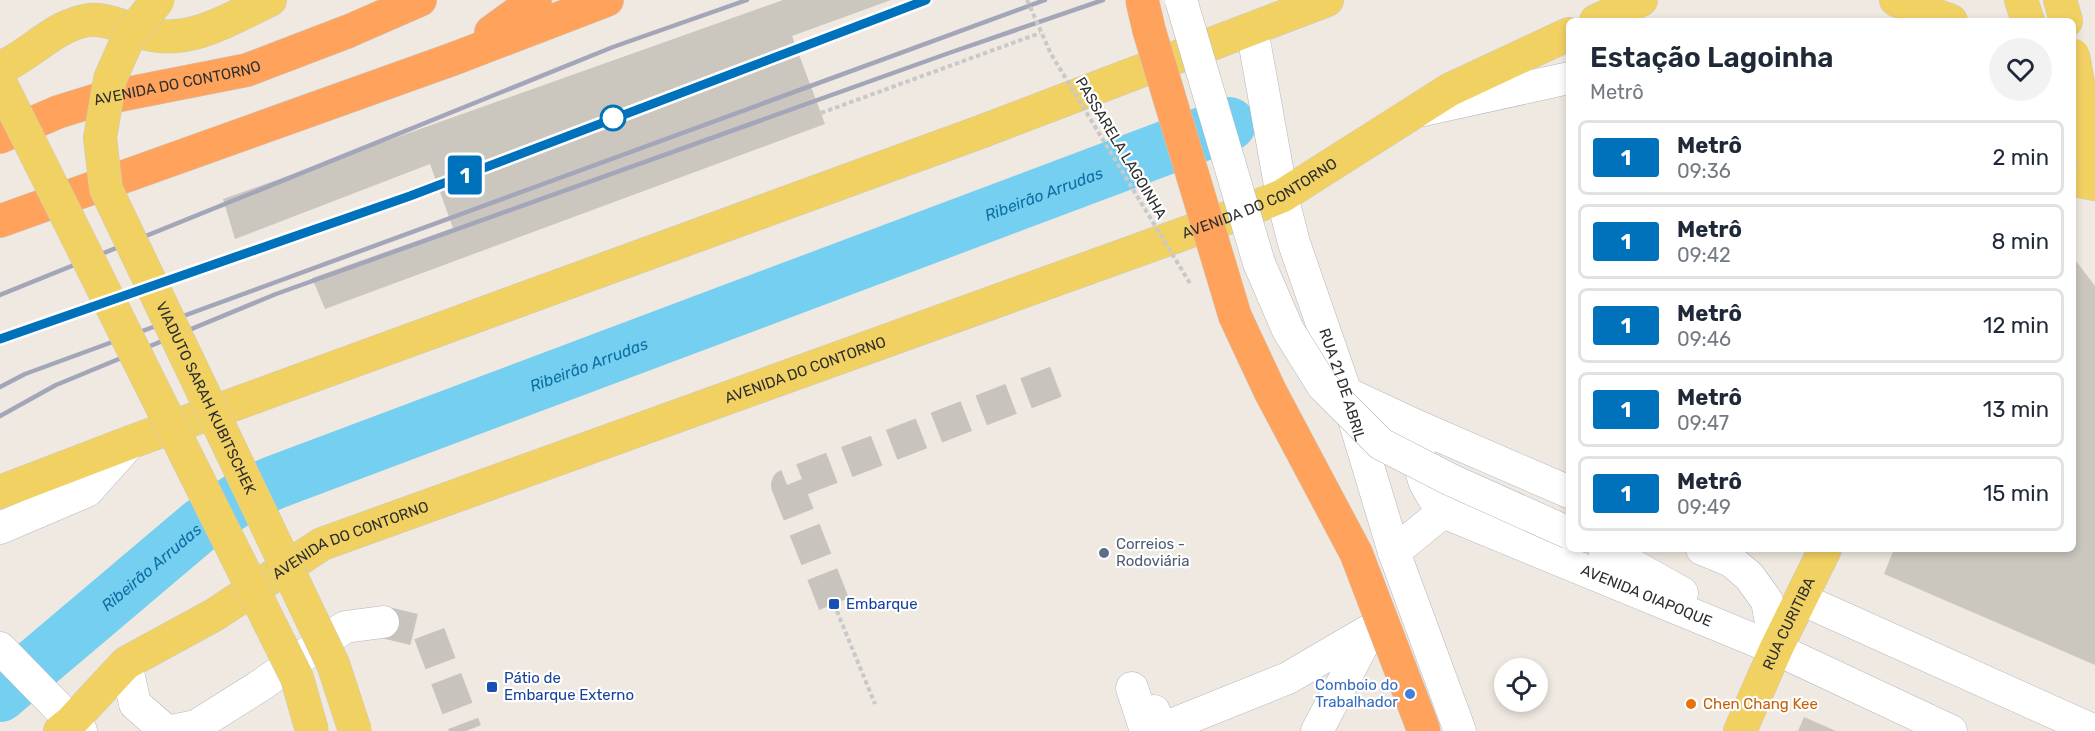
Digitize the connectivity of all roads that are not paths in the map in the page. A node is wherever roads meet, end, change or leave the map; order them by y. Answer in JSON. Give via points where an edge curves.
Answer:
{"nodes":[{"id":1,"x":158,"y":0,"type":"edge"},
{"id":2,"x":270,"y":0,"type":"edge"},
{"id":3,"x":420,"y":0,"type":"edge"},
{"id":4,"x":536,"y":0,"type":"edge"},
{"id":5,"x":607,"y":0,"type":"edge"},
{"id":6,"x":1142,"y":0,"type":"edge"},
{"id":7,"x":1181,"y":0,"type":"edge"},
{"id":8,"x":1327,"y":0,"type":"edge"},
{"id":9,"x":1641,"y":0,"type":"edge"},
{"id":10,"x":1896,"y":0,"type":"edge"},
{"id":11,"x":2020,"y":0,"type":"edge"},
{"id":12,"x":2060,"y":0,"type":"edge"},
{"id":13,"x":1602,"y":18,"type":"edge"},
{"id":14,"x":1943,"y":18,"type":"edge"},
{"id":15,"x":2027,"y":18,"type":"edge"},
{"id":16,"x":2065,"y":18,"type":"edge"},
{"id":17,"x":1252,"y":29,"type":"junction"},
{"id":18,"x":1566,"y":38,"type":"edge"},
{"id":19,"x":453,"y":59,"type":"junction"},
{"id":20,"x":0,"y":68,"type":"edge"},
{"id":21,"x":2076,"y":72,"type":"edge"},
{"id":22,"x":1566,"y":79,"type":"edge"},
{"id":23,"x":0,"y":83,"type":"edge"},
{"id":24,"x":2076,"y":102,"type":"edge"},
{"id":25,"x":1414,"y":112,"type":"junction"},
{"id":26,"x":2095,"y":122,"type":"edge"},
{"id":27,"x":0,"y":137,"type":"edge"},
{"id":28,"x":2095,"y":165,"type":"edge"},
{"id":29,"x":2076,"y":181,"type":"edge"},
{"id":30,"x":2095,"y":184,"type":"edge"},
{"id":31,"x":1282,"y":196,"type":"junction"},
{"id":32,"x":0,"y":221,"type":"edge"},
{"id":33,"x":180,"y":346,"type":"junction"},
{"id":34,"x":1346,"y":393,"type":"junction"},
{"id":35,"x":1419,"y":428,"type":"junction"},
{"id":36,"x":131,"y":442,"type":"junction"},
{"id":37,"x":1566,"y":491,"type":"edge"},
{"id":38,"x":0,"y":492,"type":"edge"},
{"id":39,"x":206,"y":495,"type":"junction"},
{"id":40,"x":1443,"y":512,"type":"junction"},
{"id":41,"x":0,"y":528,"type":"edge"},
{"id":42,"x":1566,"y":532,"type":"edge"},
{"id":43,"x":1394,"y":552,"type":"junction"},
{"id":44,"x":1610,"y":552,"type":"edge"},
{"id":45,"x":1709,"y":552,"type":"edge"},
{"id":46,"x":1824,"y":552,"type":"edge"},
{"id":47,"x":1801,"y":599,"type":"junction"},
{"id":48,"x":383,"y":622,"type":"tunnel mouth"},
{"id":49,"x":1370,"y":630,"type":"junction"},
{"id":50,"x":0,"y":648,"type":"edge"},
{"id":51,"x":1776,"y":649,"type":"junction"},
{"id":52,"x":126,"y":663,"type":"junction"},
{"id":53,"x":1132,"y":688,"type":"dead end"},
{"id":54,"x":1148,"y":723,"type":"edge"},
{"id":55,"x":70,"y":728,"type":"edge"},
{"id":56,"x":2095,"y":730,"type":"edge"},
{"id":57,"x":166,"y":731,"type":"edge"},
{"id":58,"x":172,"y":731,"type":"edge"},
{"id":59,"x":312,"y":731,"type":"edge"},
{"id":60,"x":355,"y":731,"type":"edge"},
{"id":61,"x":1317,"y":731,"type":"edge"},
{"id":62,"x":1424,"y":731,"type":"edge"},
{"id":63,"x":1460,"y":731,"type":"edge"},
{"id":64,"x":1740,"y":731,"type":"edge"},
{"id":65,"x":1952,"y":731,"type":"edge"}],
"edges":[{"from":1,"to":33,"type":"main road","name":"VIADUTO SARAH KUBITSCHEK","bridge":true,"via":[[130,34],[110,79],[100,138],[106,189]]},
{"from":2,"to":20,"type":"main road","via":[[209,28],[180,36],[152,36],[92,20],[73,24]]},
{"from":3,"to":27,"type":"highway","name":"AVENIDA DO CONTORNO","via":[[247,70],[100,99]]},
{"from":4,"to":19,"type":"highway"},
{"from":5,"to":19,"type":"highway"},
{"from":6,"to":62,"type":"highway","bridge":true,"via":[[1235,316],[1356,553]]},
{"from":7,"to":42,"type":"street","bridge":true,"via":[[1259,263],[1288,330],[1323,386],[1381,444]]},
{"from":8,"to":17,"type":"main road"},
{"from":9,"to":13,"type":"main road"},
{"from":10,"to":14,"type":"main road"},
{"from":11,"to":15,"type":"main road"},
{"from":12,"to":16,"type":"main road"},
{"from":17,"to":31,"type":"street","name":"RUA 21 DE ABRIL"},
{"from":17,"to":36,"type":"main road"},
{"from":18,"to":25,"type":"main road","name":"AVENIDA DO CONTORNO","via":[[1449,90]]},
{"from":19,"to":32,"type":"highway"},
{"from":21,"to":28,"type":"main road","bridge":true},
{"from":22,"to":25,"type":"street"},
{"from":23,"to":39,"type":"main road","bridge":true},
{"from":24,"to":26,"type":"main road"},
{"from":25,"to":31,"type":"main road","name":"AVENIDA DO CONTORNO"},
{"from":29,"to":30,"type":"main road"},
{"from":31,"to":34,"type":"street","name":"RUA 21 DE ABRIL","via":[[1294,243]]},
{"from":31,"to":52,"type":"main road","name":"AVENIDA DO CONTORNO","via":[[322,544],[214,615]]},
{"from":33,"to":39,"type":"main road","bridge":true},
{"from":33,"to":60,"type":"main road","name":"VIADUTO SARAH KUBITSCHEK","bridge":true,"via":[[333,663]]},
{"from":34,"to":35,"type":"street"},
{"from":34,"to":43,"type":"street","name":"RUA 21 DE ABRIL"},
{"from":35,"to":37,"type":"street"},
{"from":35,"to":40,"type":"street","via":[[1419,463],[1425,487]]},
{"from":36,"to":38,"type":"main road"},
{"from":36,"to":41,"type":"street","via":[[87,491]]},
{"from":39,"to":59,"type":"main road","bridge":true,"via":[[297,678]]},
{"from":40,"to":43,"type":"street"},
{"from":40,"to":51,"type":"street","name":"AVENIDA OIAPOQUE"},
{"from":43,"to":49,"type":"street"},
{"from":43,"to":63,"type":"street","name":"RUA 21 DE ABRIL"},
{"from":44,"to":51,"type":"street"},
{"from":45,"to":51,"type":"street","via":[[1731,561],[1749,576],[1767,601]]},
{"from":46,"to":47,"type":"main road","name":"RUA CURITIBA"},
{"from":47,"to":51,"type":"main road","name":"RUA CURITIBA"},
{"from":47,"to":56,"type":"street"},
{"from":48,"to":58,"type":"street","via":[[345,627],[196,726]]},
{"from":49,"to":54,"type":"street","via":[[1288,678],[1161,729]]},
{"from":49,"to":61,"type":"street"},
{"from":50,"to":55,"type":"street"},
{"from":51,"to":64,"type":"main road","name":"RUA CURITIBA"},
{"from":51,"to":65,"type":"street","name":"AVENIDA OIAPOQUE"},
{"from":52,"to":55,"type":"main road","name":"AVENIDA DO CONTORNO"},
{"from":52,"to":57,"type":"street","via":[[135,704]]},
{"from":53,"to":54,"type":"street"}]}
